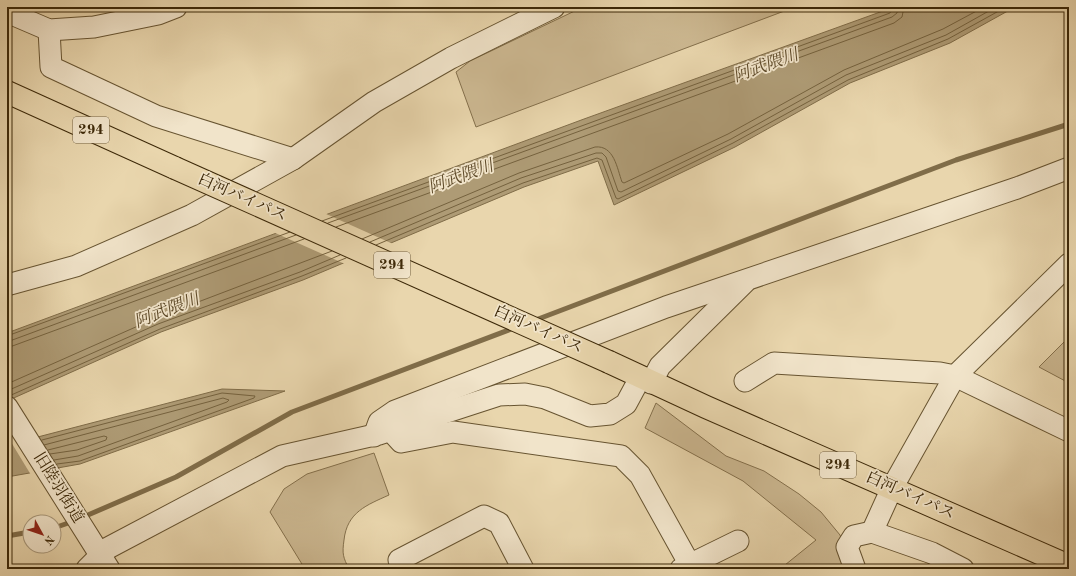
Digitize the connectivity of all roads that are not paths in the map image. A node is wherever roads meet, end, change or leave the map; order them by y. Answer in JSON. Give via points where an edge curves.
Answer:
{"nodes":[{"id":1,"x":176,"y":7,"type":"edge"},
{"id":2,"x":554,"y":7,"type":"edge"},
{"id":3,"x":7,"y":12,"type":"edge"},
{"id":4,"x":48,"y":30,"type":"junction"},
{"id":5,"x":7,"y":92,"type":"edge"},
{"id":6,"x":292,"y":158,"type":"junction"},
{"id":7,"x":1069,"y":168,"type":"edge"},
{"id":8,"x":1069,"y":264,"type":"edge"},
{"id":9,"x":750,"y":277,"type":"junction"},
{"id":10,"x":7,"y":285,"type":"edge"},
{"id":11,"x":955,"y":376,"type":"junction"},
{"id":12,"x":646,"y":380,"type":"junction"},
{"id":13,"x":745,"y":381,"type":"dead end"},
{"id":14,"x":7,"y":407,"type":"edge"},
{"id":15,"x":1069,"y":431,"type":"edge"},
{"id":16,"x":382,"y":433,"type":"junction"},
{"id":17,"x":892,"y":488,"type":"junction"},
{"id":18,"x":872,"y":532,"type":"junction"},
{"id":19,"x":738,"y":541,"type":"dead end"},
{"id":20,"x":97,"y":558,"type":"edge"},
{"id":21,"x":1069,"y":566,"type":"edge"},
{"id":22,"x":686,"y":567,"type":"edge"},
{"id":23,"x":404,"y":569,"type":"edge"},
{"id":24,"x":523,"y":569,"type":"edge"},
{"id":25,"x":856,"y":569,"type":"edge"},
{"id":26,"x":963,"y":569,"type":"edge"}],
"edges":[{"from":1,"to":4,"type":"street","via":[[158,14],[94,27]]},
{"from":2,"to":6,"type":"street","via":[[452,58],[374,102]]},
{"from":3,"to":4,"type":"street"},
{"from":4,"to":6,"type":"street","via":[[50,67],[156,116]]},
{"from":5,"to":12,"type":"highway","name":"白河バイパス","number":"294","bridge":true},
{"from":6,"to":10,"type":"street","via":[[192,215],[76,266]]},
{"from":7,"to":9,"type":"street","via":[[1017,188]]},
{"from":8,"to":11,"type":"street"},
{"from":9,"to":12,"type":"street"},
{"from":9,"to":16,"type":"street","via":[[395,411],[380,422]]},
{"from":11,"to":13,"type":"street","via":[[774,363]]},
{"from":11,"to":15,"type":"street"},
{"from":11,"to":17,"type":"street"},
{"from":12,"to":16,"type":"street","via":[[626,404],[610,414],[590,416],[545,398],[525,394],[500,395]]},
{"from":12,"to":17,"type":"highway","name":"白河バイパス","number":"294"},
{"from":14,"to":20,"type":"street","name":"旧陸羽街道"},
{"from":16,"to":20,"type":"street","via":[[282,456],[108,548]]},
{"from":16,"to":22,"type":"street","via":[[401,442],[453,432],[620,456],[640,475]]},
{"from":17,"to":18,"type":"street"},
{"from":17,"to":21,"type":"highway","name":"白河バイパス","number":"294"},
{"from":18,"to":25,"type":"street","via":[[854,536],[847,547]]},
{"from":18,"to":26,"type":"street","via":[[932,553]]},
{"from":19,"to":22,"type":"street"},
{"from":23,"to":24,"type":"street","via":[[399,560],[484,516],[499,523]]}]}
